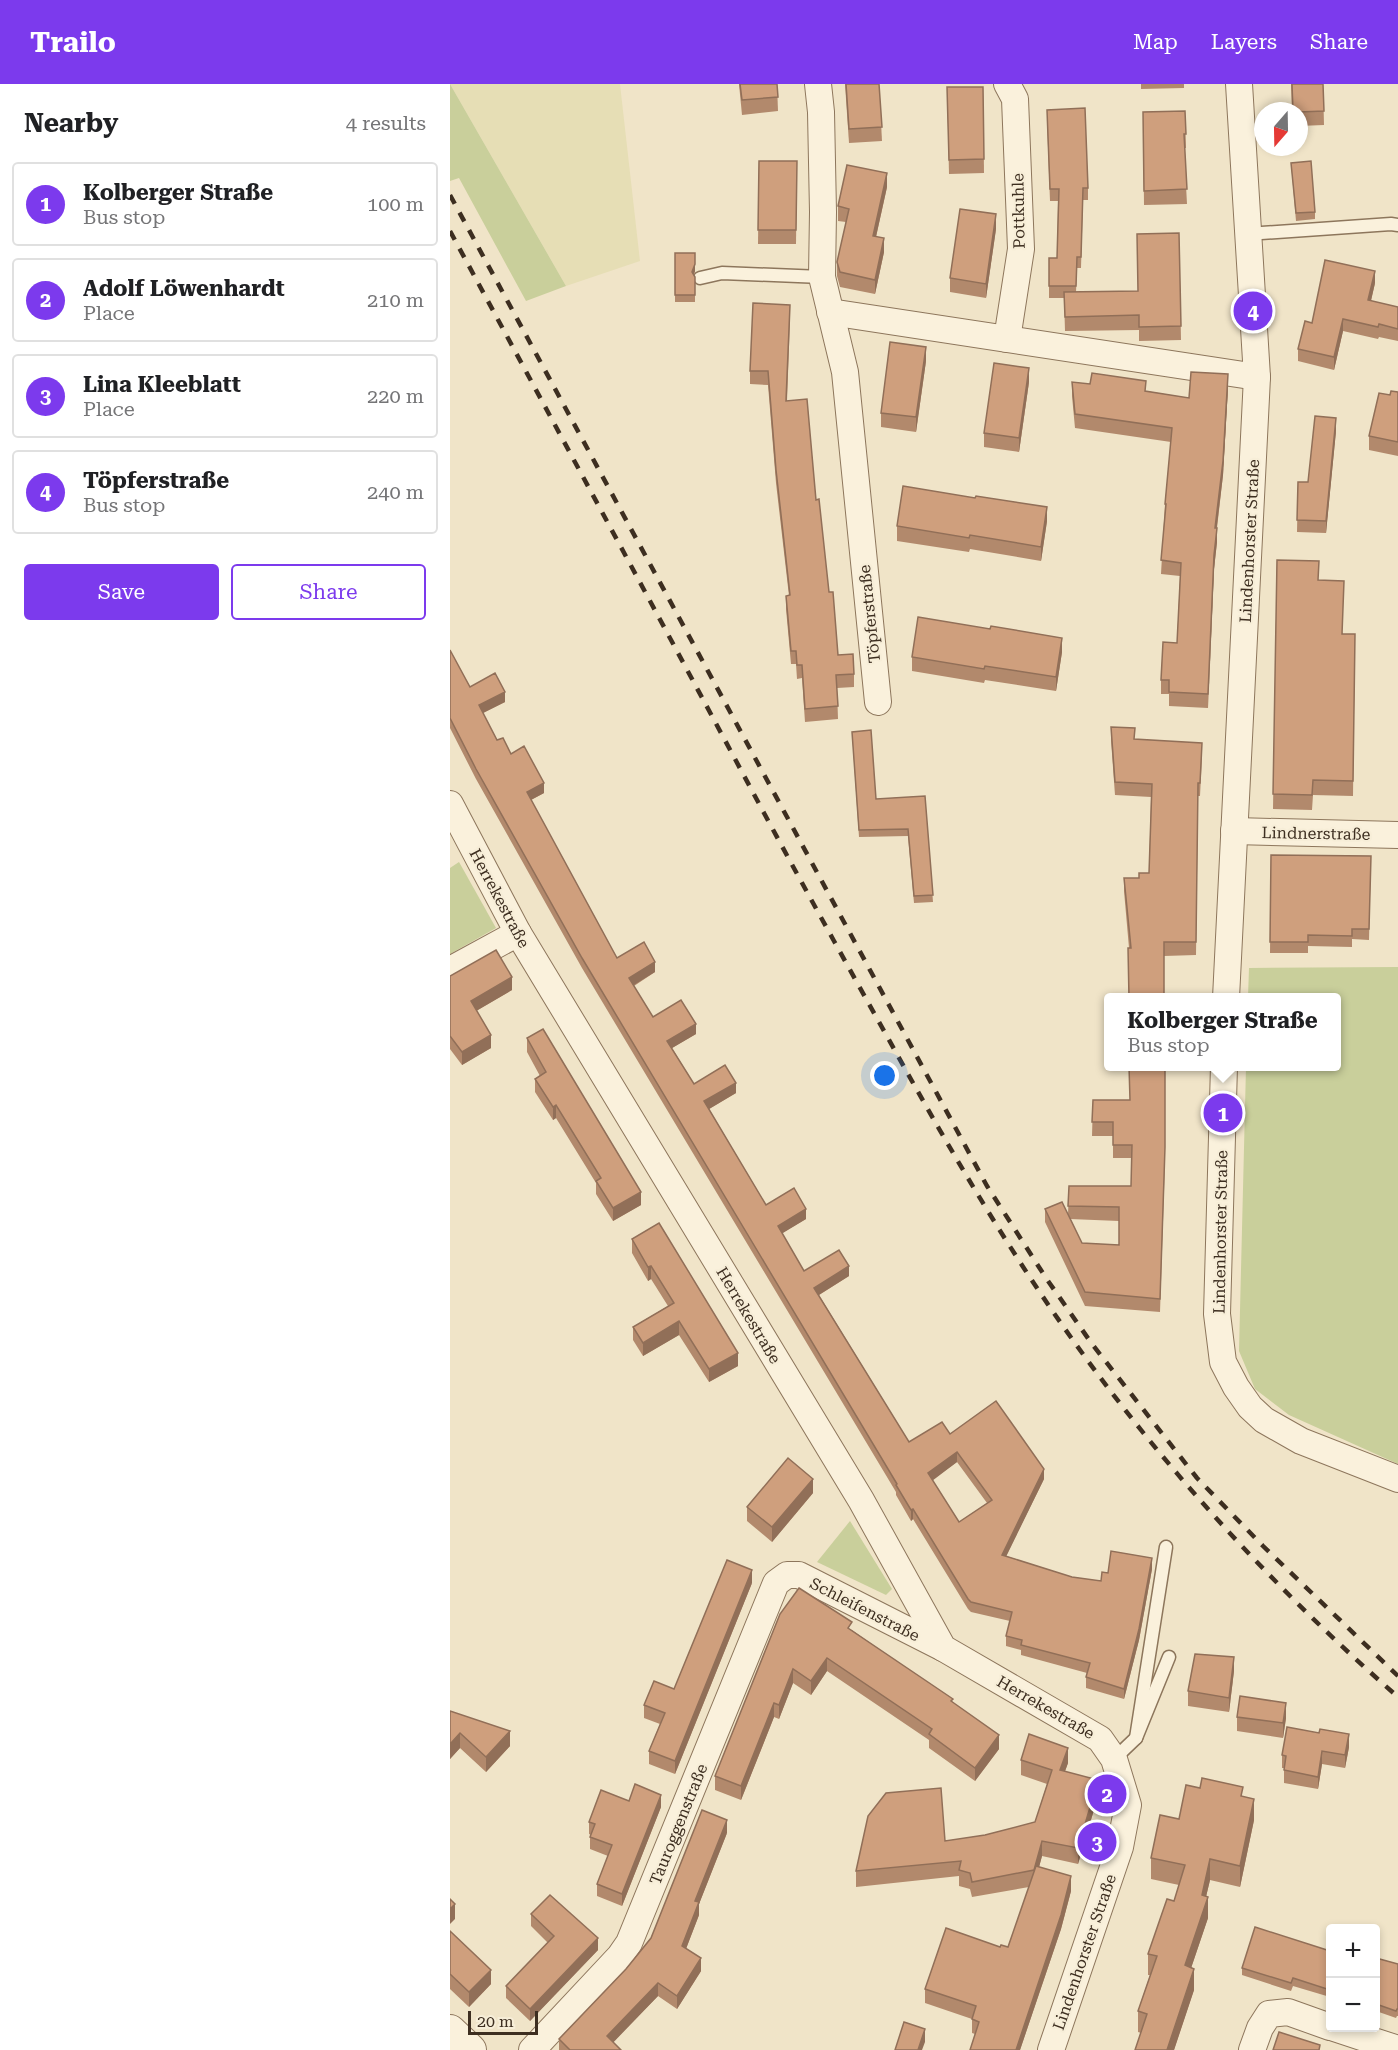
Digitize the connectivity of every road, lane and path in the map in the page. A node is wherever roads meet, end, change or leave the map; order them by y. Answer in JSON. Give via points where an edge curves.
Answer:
{"nodes":[{"id":1,"x":818,"y":84,"type":"edge"},
{"id":2,"x":1007,"y":84,"type":"edge"},
{"id":3,"x":1239,"y":84,"type":"edge"},
{"id":4,"x":1398,"y":225,"type":"edge"},
{"id":5,"x":1247,"y":234,"type":"junction"},
{"id":6,"x":822,"y":277,"type":"junction"},
{"id":7,"x":700,"y":278,"type":"dead end"},
{"id":8,"x":830,"y":312,"type":"junction"},
{"id":9,"x":1007,"y":339,"type":"junction"},
{"id":10,"x":1257,"y":377,"type":"junction"},
{"id":11,"x":878,"y":702,"type":"dead end"},
{"id":12,"x":450,"y":804,"type":"edge"},
{"id":13,"x":1234,"y":831,"type":"junction"},
{"id":14,"x":1398,"y":835,"type":"edge"},
{"id":15,"x":518,"y":933,"type":"junction"},
{"id":16,"x":450,"y":970,"type":"edge"},
{"id":17,"x":1227,"y":993,"type":"edge"},
{"id":18,"x":1224,"y":1071,"type":"edge"},
{"id":19,"x":1398,"y":1479,"type":"edge"},
{"id":20,"x":1166,"y":1547,"type":"dead end"},
{"id":21,"x":786,"y":1575,"type":"joint"},
{"id":22,"x":943,"y":1648,"type":"junction"},
{"id":23,"x":1169,"y":1657,"type":"dead end"},
{"id":24,"x":1136,"y":1738,"type":"junction"},
{"id":25,"x":1114,"y":1759,"type":"junction"},
{"id":26,"x":1326,"y":2025,"type":"edge"},
{"id":27,"x":450,"y":2031,"type":"edge"},
{"id":28,"x":1347,"y":2032,"type":"edge"},
{"id":29,"x":1398,"y":2049,"type":"edge"},
{"id":30,"x":470,"y":2050,"type":"edge"},
{"id":31,"x":532,"y":2050,"type":"edge"},
{"id":32,"x":1051,"y":2050,"type":"edge"},
{"id":33,"x":1252,"y":2050,"type":"edge"}],
"edges":[{"from":1,"to":6,"type":"street","name":"Töpferstraße"},
{"from":2,"to":9,"type":"street","name":"Pottkuhle","via":[[1015,99],[1021,249]]},
{"from":3,"to":5,"type":"street","name":"Lindenhorster Straße"},
{"from":4,"to":5,"type":"lane"},
{"from":5,"to":10,"type":"street","name":"Lindenhorster Straße"},
{"from":6,"to":7,"type":"lane","via":[[722,273]]},
{"from":6,"to":8,"type":"street","name":"Töpferstraße"},
{"from":8,"to":9,"type":"street"},
{"from":8,"to":11,"type":"street","name":"Töpferstraße","via":[[845,372]]},
{"from":9,"to":10,"type":"street"},
{"from":10,"to":13,"type":"street","name":"Lindenhorster Straße"},
{"from":12,"to":15,"type":"street","name":"Herrekestraße"},
{"from":13,"to":14,"type":"street","name":"Lindnerstraße"},
{"from":13,"to":17,"type":"street","name":"Lindenhorster Straße"},
{"from":15,"to":16,"type":"street"},
{"from":15,"to":22,"type":"street","name":"Herrekestraße","via":[[861,1500]]},
{"from":18,"to":19,"type":"street","name":"Lindenhorster Straße","via":[[1217,1314],[1223,1362],[1236,1388],[1264,1420],[1301,1441]]},
{"from":20,"to":24,"type":"lane"},
{"from":21,"to":22,"type":"street","name":"Schleifenstraße","via":[[799,1575]]},
{"from":21,"to":31,"type":"street","name":"Tauroggenstraße","via":[[776,1583],[629,1943]]},
{"from":22,"to":25,"type":"street","name":"Herrekestraße","via":[[1100,1739]]},
{"from":23,"to":24,"type":"lane"},
{"from":24,"to":25,"type":"lane"},
{"from":25,"to":32,"type":"street","name":"Lindenhorster Straße","via":[[1128,1805],[1120,1847]]},
{"from":26,"to":33,"type":"street","via":[[1288,2013],[1269,2014]]},
{"from":27,"to":30,"type":"street"},
{"from":28,"to":29,"type":"street"}]}
